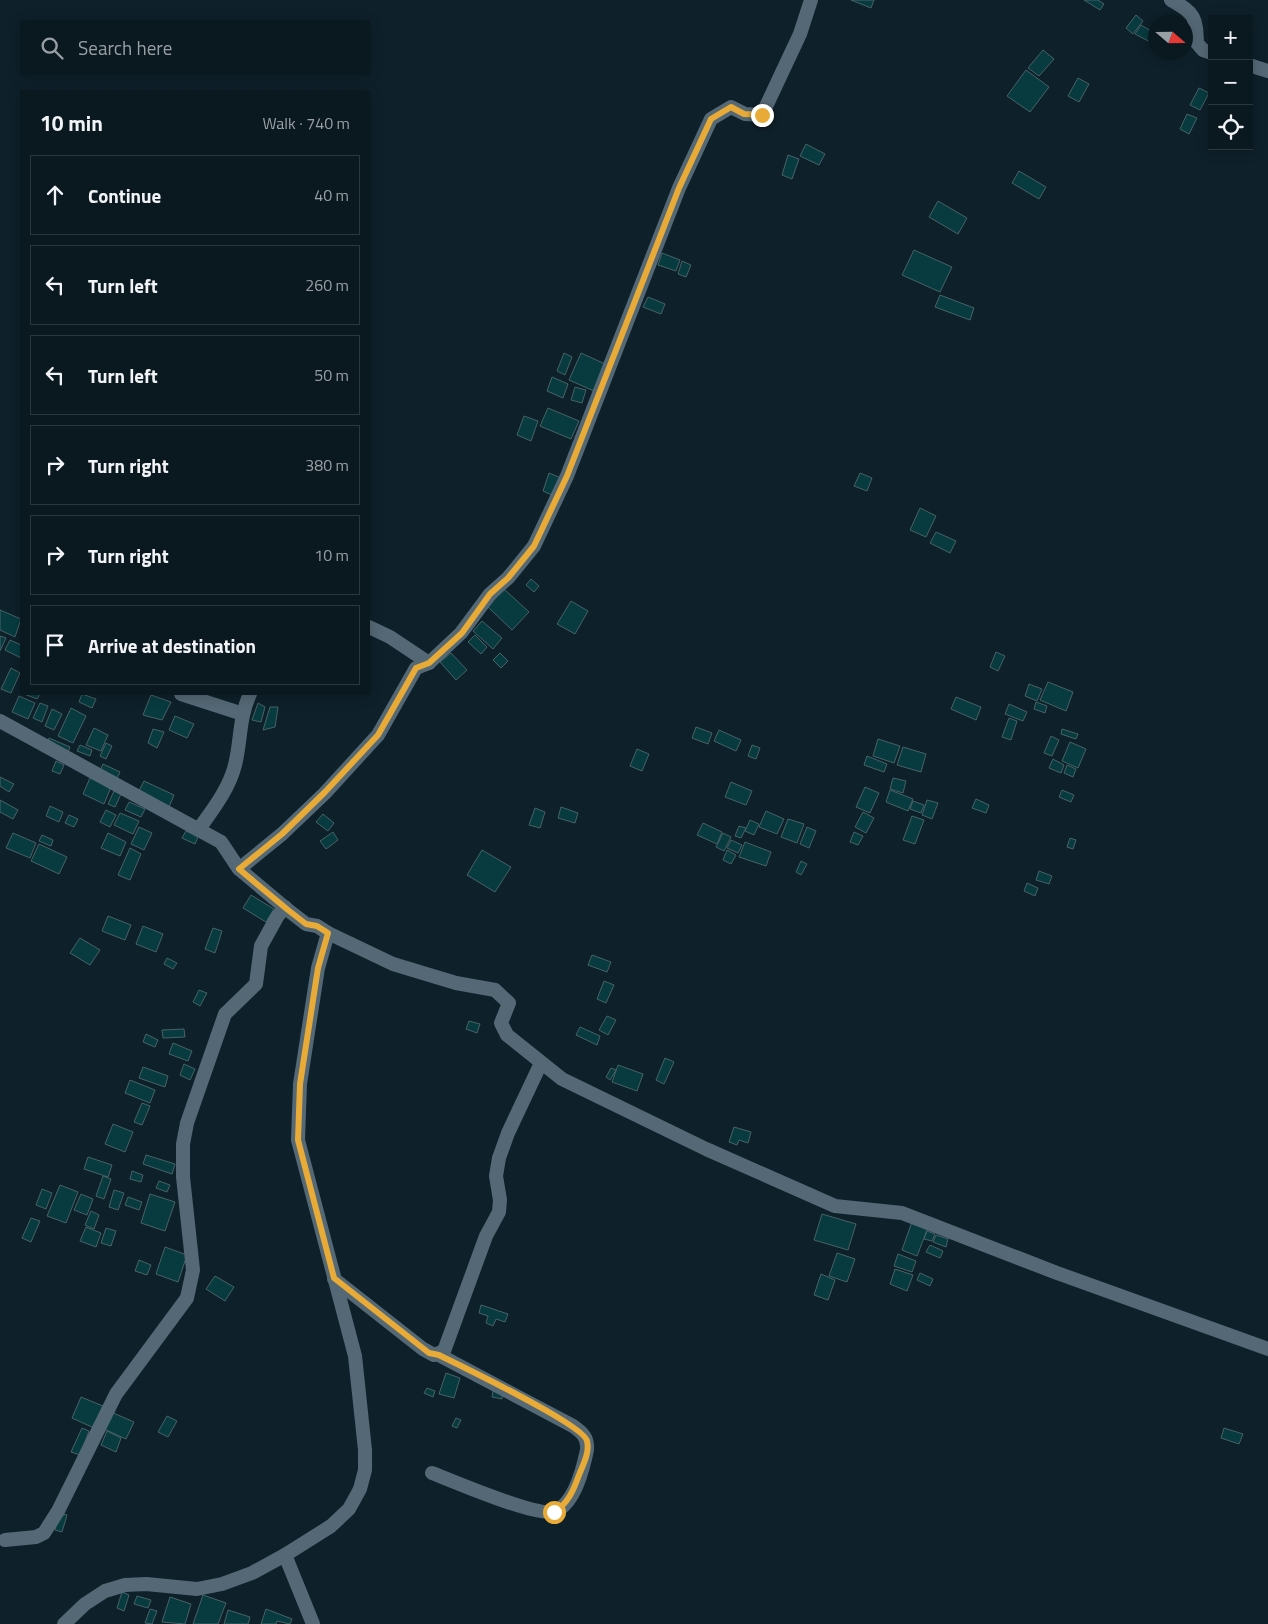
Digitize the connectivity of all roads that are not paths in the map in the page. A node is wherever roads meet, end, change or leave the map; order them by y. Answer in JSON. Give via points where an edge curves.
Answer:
{"nodes":[{"id":1,"x":812,"y":0,"type":"edge"},
{"id":2,"x":1171,"y":0,"type":"edge"},
{"id":3,"x":1208,"y":52,"type":"edge"},
{"id":4,"x":1253,"y":66,"type":"edge"},
{"id":5,"x":1268,"y":71,"type":"edge"},
{"id":6,"x":370,"y":627,"type":"edge"},
{"id":7,"x":429,"y":663,"type":"junction"},
{"id":8,"x":184,"y":695,"type":"edge"},
{"id":9,"x":250,"y":695,"type":"edge"},
{"id":10,"x":242,"y":714,"type":"junction"},
{"id":11,"x":0,"y":721,"type":"edge"},
{"id":12,"x":199,"y":829,"type":"junction"},
{"id":13,"x":239,"y":869,"type":"junction"},
{"id":14,"x":287,"y":909,"type":"junction"},
{"id":15,"x":328,"y":933,"type":"junction"},
{"id":16,"x":541,"y":1063,"type":"junction"},
{"id":17,"x":334,"y":1278,"type":"junction"},
{"id":18,"x":1268,"y":1349,"type":"edge"},
{"id":19,"x":439,"y":1355,"type":"junction"},
{"id":20,"x":432,"y":1473,"type":"dead end"},
{"id":21,"x":5,"y":1540,"type":"dead end"},
{"id":22,"x":285,"y":1555,"type":"junction"},
{"id":23,"x":64,"y":1624,"type":"edge"},
{"id":24,"x":313,"y":1624,"type":"edge"}],
"edges":[{"from":1,"to":7,"type":"street","via":[[800,34],[762,115],[744,114],[731,107],[711,119],[679,188],[567,476],[534,546],[490,594],[462,633]]},
{"from":2,"to":3,"type":"street","via":[[1187,10],[1196,21],[1197,43]]},
{"from":4,"to":5,"type":"street"},
{"from":6,"to":7,"type":"street"},
{"from":7,"to":13,"type":"street","via":[[416,668],[378,735],[345,771],[282,834]]},
{"from":8,"to":10,"type":"street"},
{"from":9,"to":10,"type":"street"},
{"from":10,"to":12,"type":"street","via":[[230,779]]},
{"from":11,"to":12,"type":"street"},
{"from":12,"to":13,"type":"street","via":[[221,842]]},
{"from":13,"to":14,"type":"street"},
{"from":14,"to":15,"type":"street","via":[[306,924]]},
{"from":14,"to":21,"type":"street","via":[[277,917],[261,946],[256,984],[224,1014],[187,1122],[182,1177],[193,1270],[187,1298],[116,1394],[44,1533],[36,1537]]},
{"from":15,"to":16,"type":"street","via":[[393,964],[456,983],[495,990],[509,1003],[501,1024],[507,1035]]},
{"from":15,"to":17,"type":"street","via":[[318,968],[300,1084],[298,1140]]},
{"from":16,"to":18,"type":"street","via":[[562,1079],[819,1200],[848,1209],[902,1212],[1057,1273]]},
{"from":16,"to":19,"type":"street","via":[[499,1158],[496,1176],[499,1212],[486,1236],[447,1345]]},
{"from":17,"to":19,"type":"street","via":[[423,1350]]},
{"from":17,"to":22,"type":"street","via":[[355,1356],[365,1470],[360,1490],[348,1509],[330,1526]]},
{"from":19,"to":20,"type":"street","via":[[573,1426],[585,1435],[588,1442],[569,1498],[562,1508],[549,1513]]},
{"from":22,"to":23,"type":"street","via":[[252,1573],[197,1589],[125,1585],[85,1604]]},
{"from":22,"to":24,"type":"street"}]}
